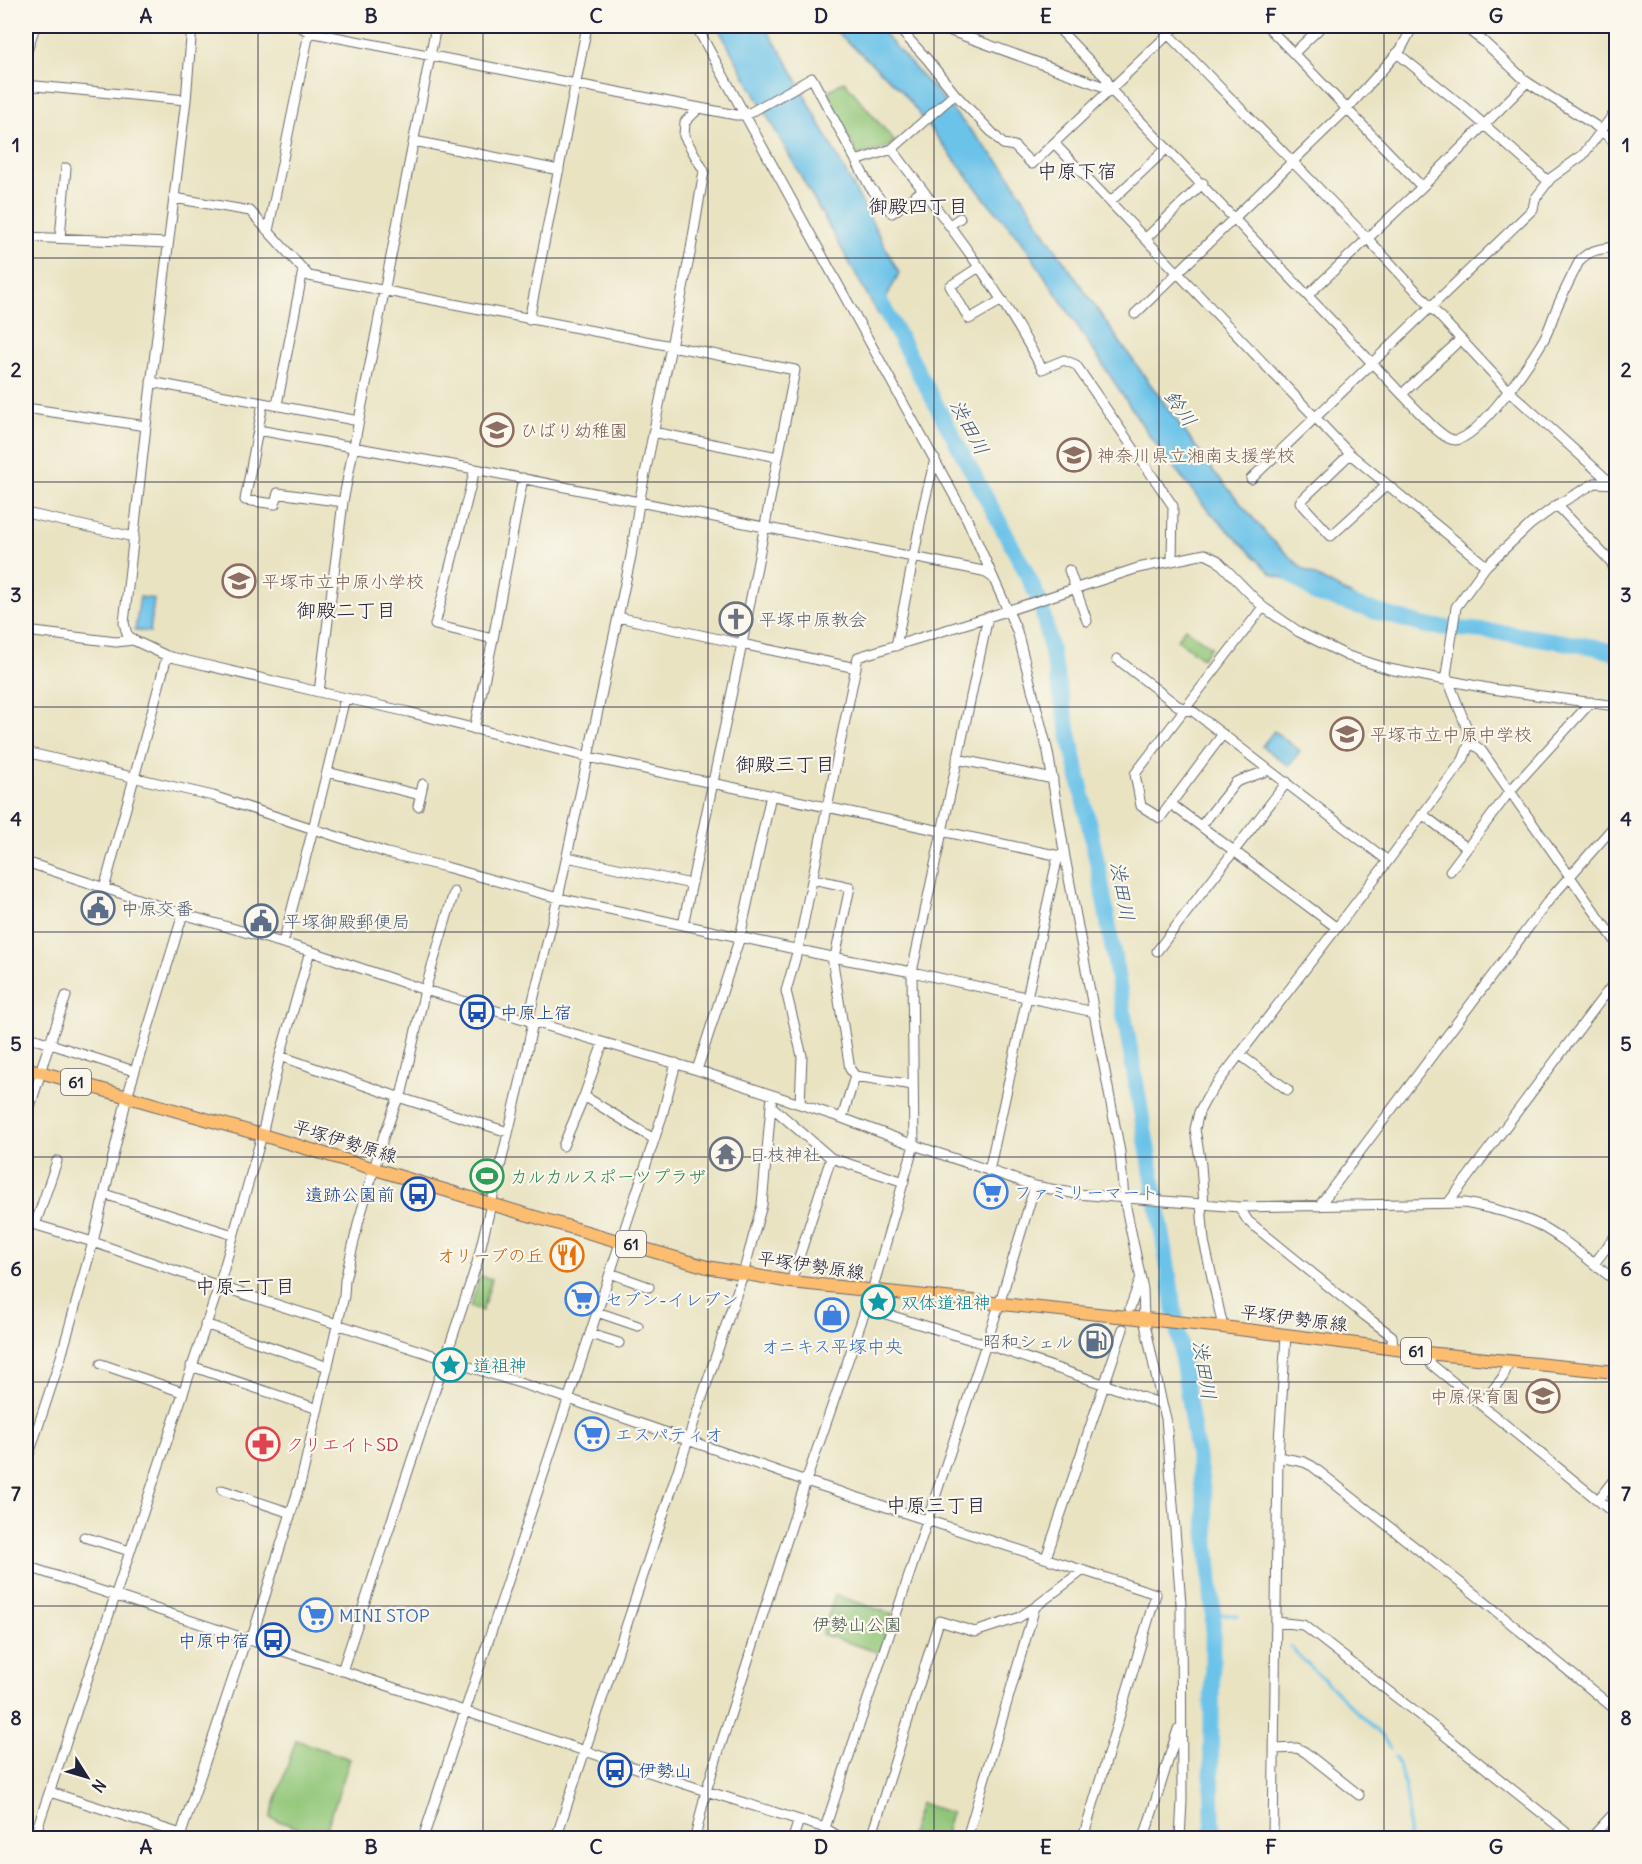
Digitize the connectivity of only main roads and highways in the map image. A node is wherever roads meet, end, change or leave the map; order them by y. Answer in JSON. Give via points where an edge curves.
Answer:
{"nodes":[{"id":1,"x":26,"y":1068,"type":"edge"},
{"id":2,"x":1617,"y":1372,"type":"edge"}],
"edges":[{"from":1,"to":2,"type":"main road","name":"平塚伊勢原線","number":"61","via":[[707,1267],[743,1274]]}]}
